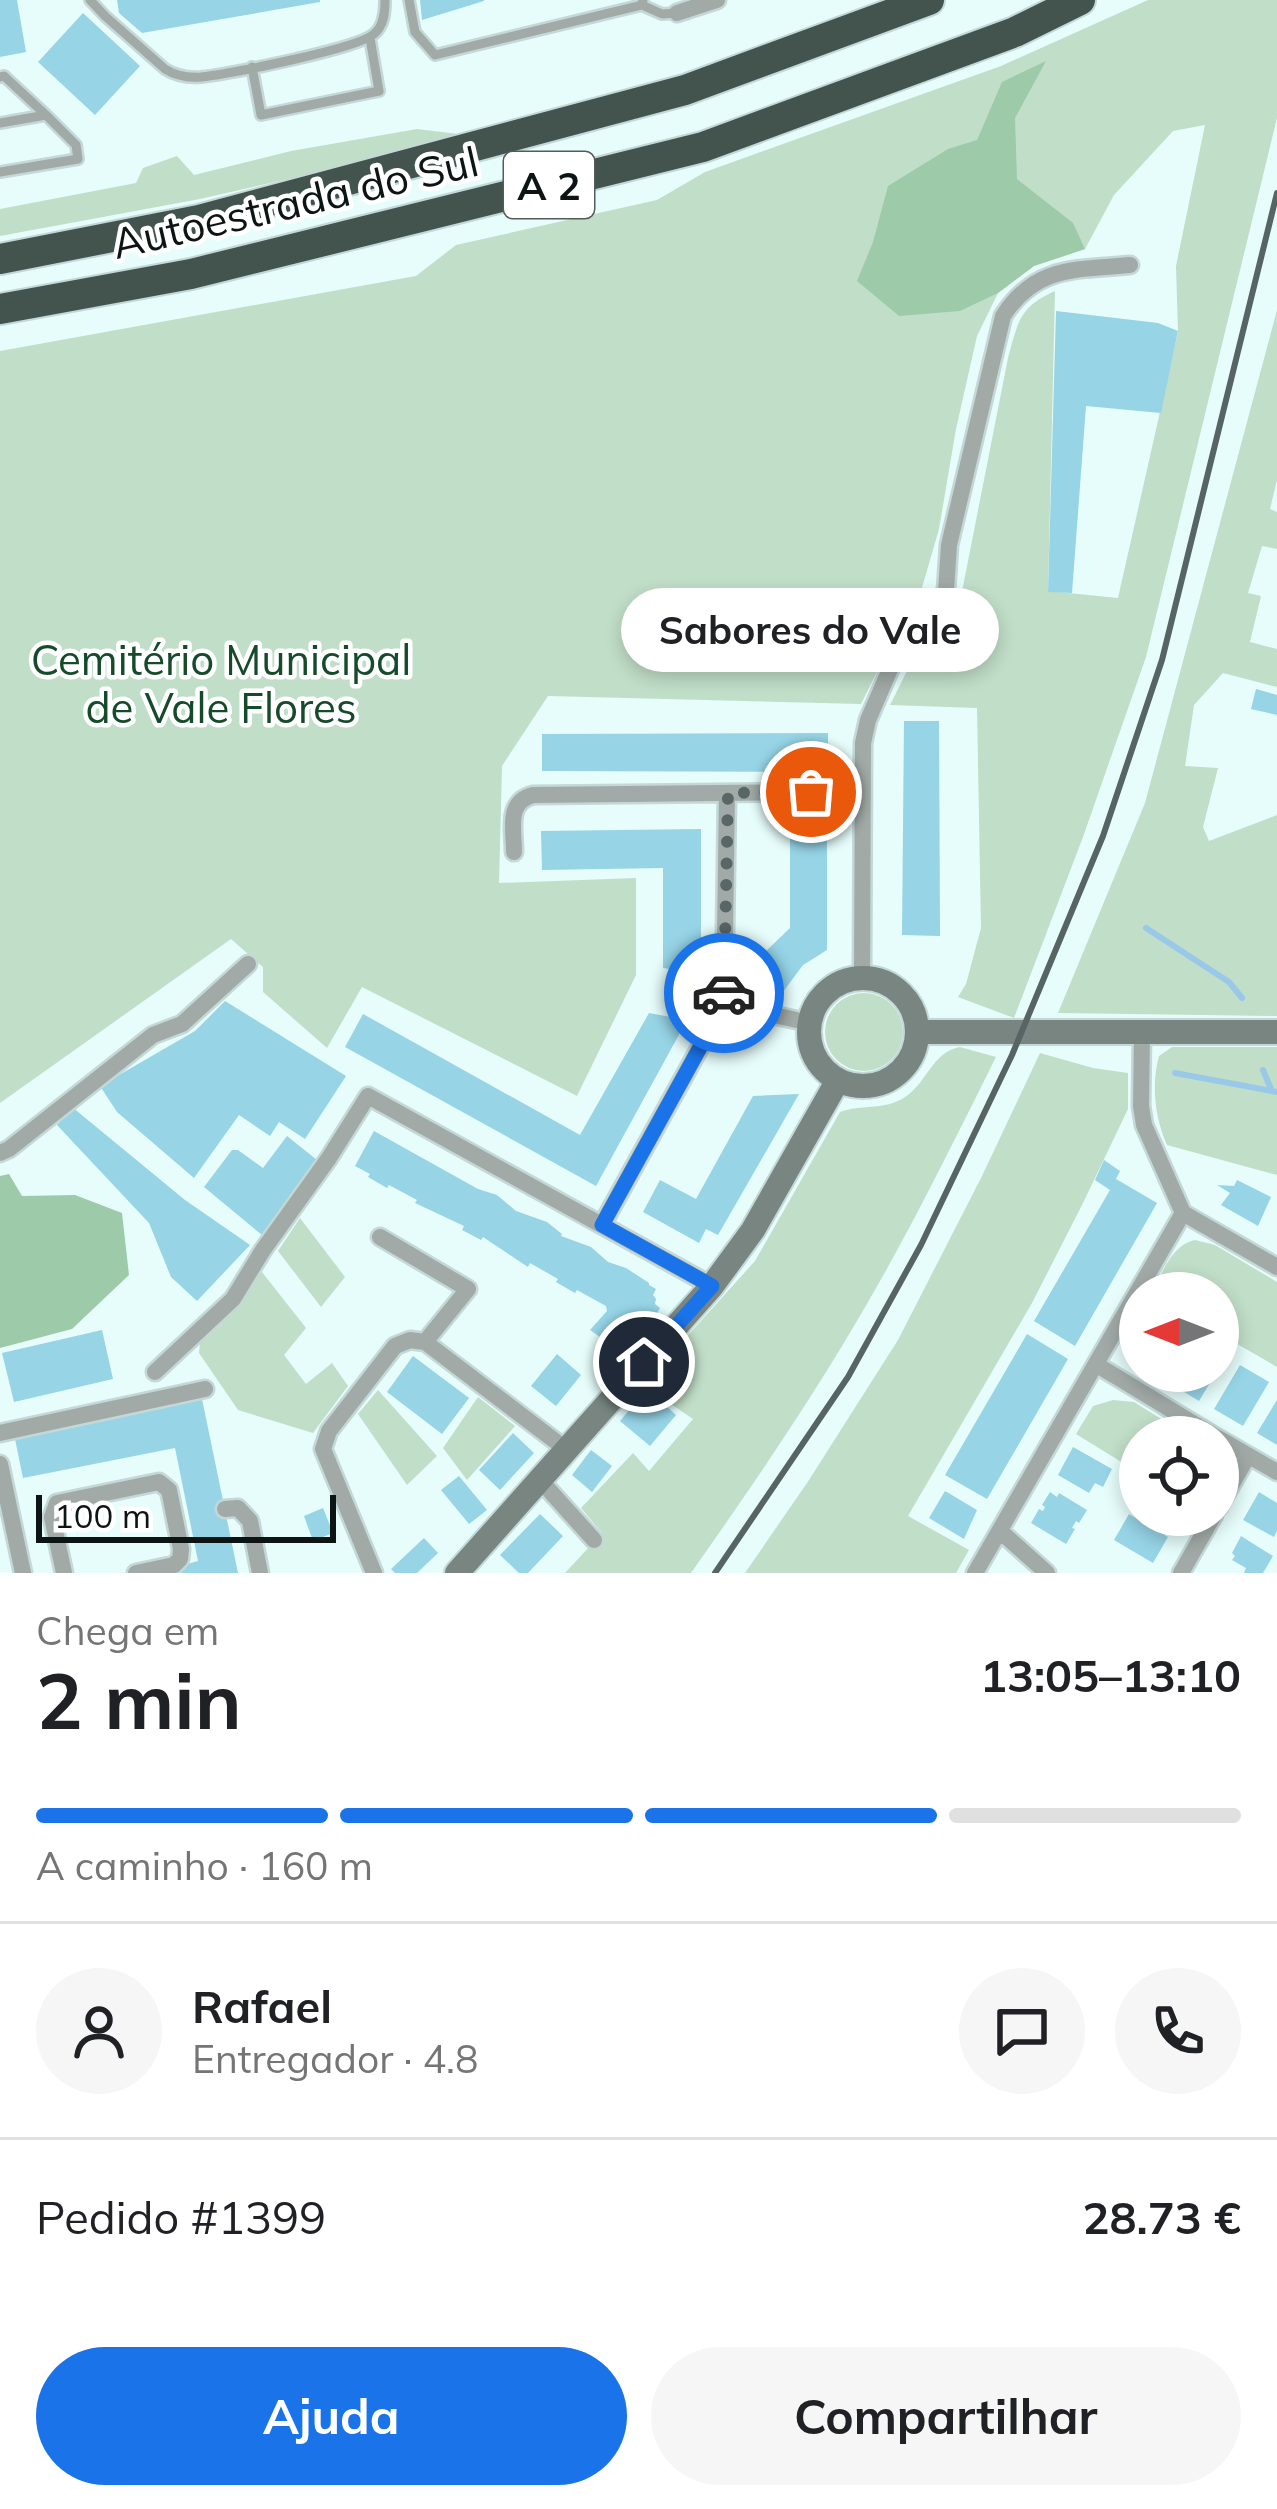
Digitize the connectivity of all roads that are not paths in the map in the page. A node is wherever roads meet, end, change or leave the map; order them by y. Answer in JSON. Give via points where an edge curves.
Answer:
{"nodes":[{"id":1,"x":90,"y":0,"type":"edge"},
{"id":2,"x":385,"y":0,"type":"edge"},
{"id":3,"x":409,"y":0,"type":"edge"},
{"id":4,"x":717,"y":0,"type":"edge"},
{"id":5,"x":929,"y":0,"type":"edge"},
{"id":6,"x":1080,"y":0,"type":"edge"},
{"id":7,"x":643,"y":2,"type":"edge"},
{"id":8,"x":677,"y":13,"type":"joint"},
{"id":9,"x":370,"y":38,"type":"junction"},
{"id":10,"x":252,"y":68,"type":"junction"},
{"id":11,"x":0,"y":77,"type":"edge"},
{"id":12,"x":46,"y":116,"type":"junction"},
{"id":13,"x":0,"y":123,"type":"edge"},
{"id":14,"x":0,"y":172,"type":"edge"},
{"id":15,"x":0,"y":259,"type":"edge"},
{"id":16,"x":1130,"y":265,"type":"dead end"},
{"id":17,"x":0,"y":309,"type":"edge"},
{"id":18,"x":811,"y":792,"type":"dead end"},
{"id":19,"x":728,"y":793,"type":"junction"},
{"id":20,"x":514,"y":853,"type":"dead end"},
{"id":21,"x":248,"y":964,"type":"dead end"},
{"id":22,"x":862,"y":977,"type":"junction"},
{"id":23,"x":724,"y":1004,"type":"junction"},
{"id":24,"x":810,"y":1023,"type":"junction"},
{"id":25,"x":918,"y":1032,"type":"junction"},
{"id":26,"x":1142,"y":1032,"type":"junction"},
{"id":27,"x":1277,"y":1032,"type":"edge"},
{"id":28,"x":838,"y":1080,"type":"junction"},
{"id":29,"x":0,"y":1153,"type":"edge"},
{"id":30,"x":1183,"y":1214,"type":"junction"},
{"id":31,"x":602,"y":1225,"type":"junction"},
{"id":32,"x":380,"y":1237,"type":"dead end"},
{"id":33,"x":1277,"y":1267,"type":"edge"},
{"id":34,"x":712,"y":1286,"type":"junction"},
{"id":35,"x":425,"y":1342,"type":"junction"},
{"id":36,"x":1096,"y":1365,"type":"junction"},
{"id":37,"x":155,"y":1372,"type":"dead end"},
{"id":38,"x":206,"y":1389,"type":"dead end"},
{"id":39,"x":1181,"y":1416,"type":"edge"},
{"id":40,"x":0,"y":1433,"type":"edge"},
{"id":41,"x":567,"y":1450,"type":"junction"},
{"id":42,"x":1239,"y":1451,"type":"edge"},
{"id":43,"x":1248,"y":1456,"type":"junction"},
{"id":44,"x":0,"y":1463,"type":"edge"},
{"id":45,"x":1239,"y":1471,"type":"edge"},
{"id":46,"x":1277,"y":1472,"type":"edge"},
{"id":47,"x":541,"y":1481,"type":"junction"},
{"id":48,"x":225,"y":1509,"type":"dead end"},
{"id":49,"x":5,"y":1516,"type":"edge"},
{"id":50,"x":1000,"y":1532,"type":"junction"},
{"id":51,"x":1202,"y":1536,"type":"edge"},
{"id":52,"x":594,"y":1540,"type":"dead end"},
{"id":53,"x":23,"y":1573,"type":"edge"},
{"id":54,"x":64,"y":1573,"type":"edge"},
{"id":55,"x":136,"y":1573,"type":"edge"},
{"id":56,"x":260,"y":1573,"type":"edge"},
{"id":57,"x":374,"y":1573,"type":"edge"},
{"id":58,"x":457,"y":1573,"type":"edge"},
{"id":59,"x":975,"y":1573,"type":"edge"},
{"id":60,"x":1048,"y":1573,"type":"edge"},
{"id":61,"x":1181,"y":1573,"type":"edge"}],
"edges":[{"from":1,"to":10,"type":"lane","via":[[174,74]]},
{"from":2,"to":9,"type":"lane"},
{"from":3,"to":7,"type":"lane","via":[[415,32],[435,55]]},
{"from":4,"to":8,"type":"street"},
{"from":5,"to":15,"type":"highway","name":"Autoestrada do Sul","number":"A 2","via":[[685,90],[200,220]]},
{"from":6,"to":17,"type":"highway","name":"Autoestrada do Sul","number":"A 2","via":[[1015,32],[703,147],[191,274]]},
{"from":7,"to":8,"type":"lane"},
{"from":9,"to":10,"type":"lane"},
{"from":9,"to":10,"type":"lane","via":[[379,91],[261,115]]},
{"from":11,"to":12,"type":"lane"},
{"from":12,"to":13,"type":"lane"},
{"from":12,"to":14,"type":"lane","via":[[76,145],[78,159]]},
{"from":16,"to":22,"type":"street","via":[[1042,279],[1003,316],[949,545],[946,591],[891,667],[863,743]]},
{"from":18,"to":19,"type":"street"},
{"from":19,"to":20,"type":"street","via":[[521,798]]},
{"from":19,"to":23,"type":"street"},
{"from":21,"to":29,"type":"street","via":[[182,1024],[153,1035]]},
{"from":22,"to":24,"type":"street","via":[[828,991]]},
{"from":22,"to":25,"type":"street","via":[[894,987]]},
{"from":23,"to":24,"type":"street"},
{"from":23,"to":31,"type":"street"},
{"from":24,"to":28,"type":"street","via":[[811,1046]]},
{"from":25,"to":26,"type":"street"},
{"from":25,"to":28,"type":"street","via":[[911,1059],[891,1078],[865,1086]]},
{"from":26,"to":27,"type":"street"},
{"from":26,"to":30,"type":"street","via":[[1144,1126]]},
{"from":28,"to":34,"type":"street"},
{"from":30,"to":33,"type":"street"},
{"from":30,"to":36,"type":"street"},
{"from":31,"to":34,"type":"street"},
{"from":31,"to":37,"type":"street","via":[[368,1096],[232,1299]]},
{"from":32,"to":35,"type":"street","via":[[468,1289]]},
{"from":34,"to":41,"type":"street"},
{"from":35,"to":41,"type":"street"},
{"from":35,"to":57,"type":"street","via":[[395,1346],[325,1437],[325,1456]]},
{"from":36,"to":39,"type":"street"},
{"from":36,"to":50,"type":"street"},
{"from":38,"to":40,"type":"street"},
{"from":41,"to":47,"type":"street"},
{"from":42,"to":43,"type":"street"},
{"from":43,"to":45,"type":"street"},
{"from":43,"to":46,"type":"street"},
{"from":44,"to":49,"type":"street"},
{"from":47,"to":52,"type":"street"},
{"from":47,"to":58,"type":"street"},
{"from":48,"to":56,"type":"street","via":[[247,1516]]},
{"from":49,"to":53,"type":"street"},
{"from":50,"to":59,"type":"street"},
{"from":50,"to":60,"type":"street"},
{"from":51,"to":61,"type":"street"},
{"from":54,"to":55,"type":"street","via":[[53,1507],[159,1481],[182,1517],[180,1558]]}]}
